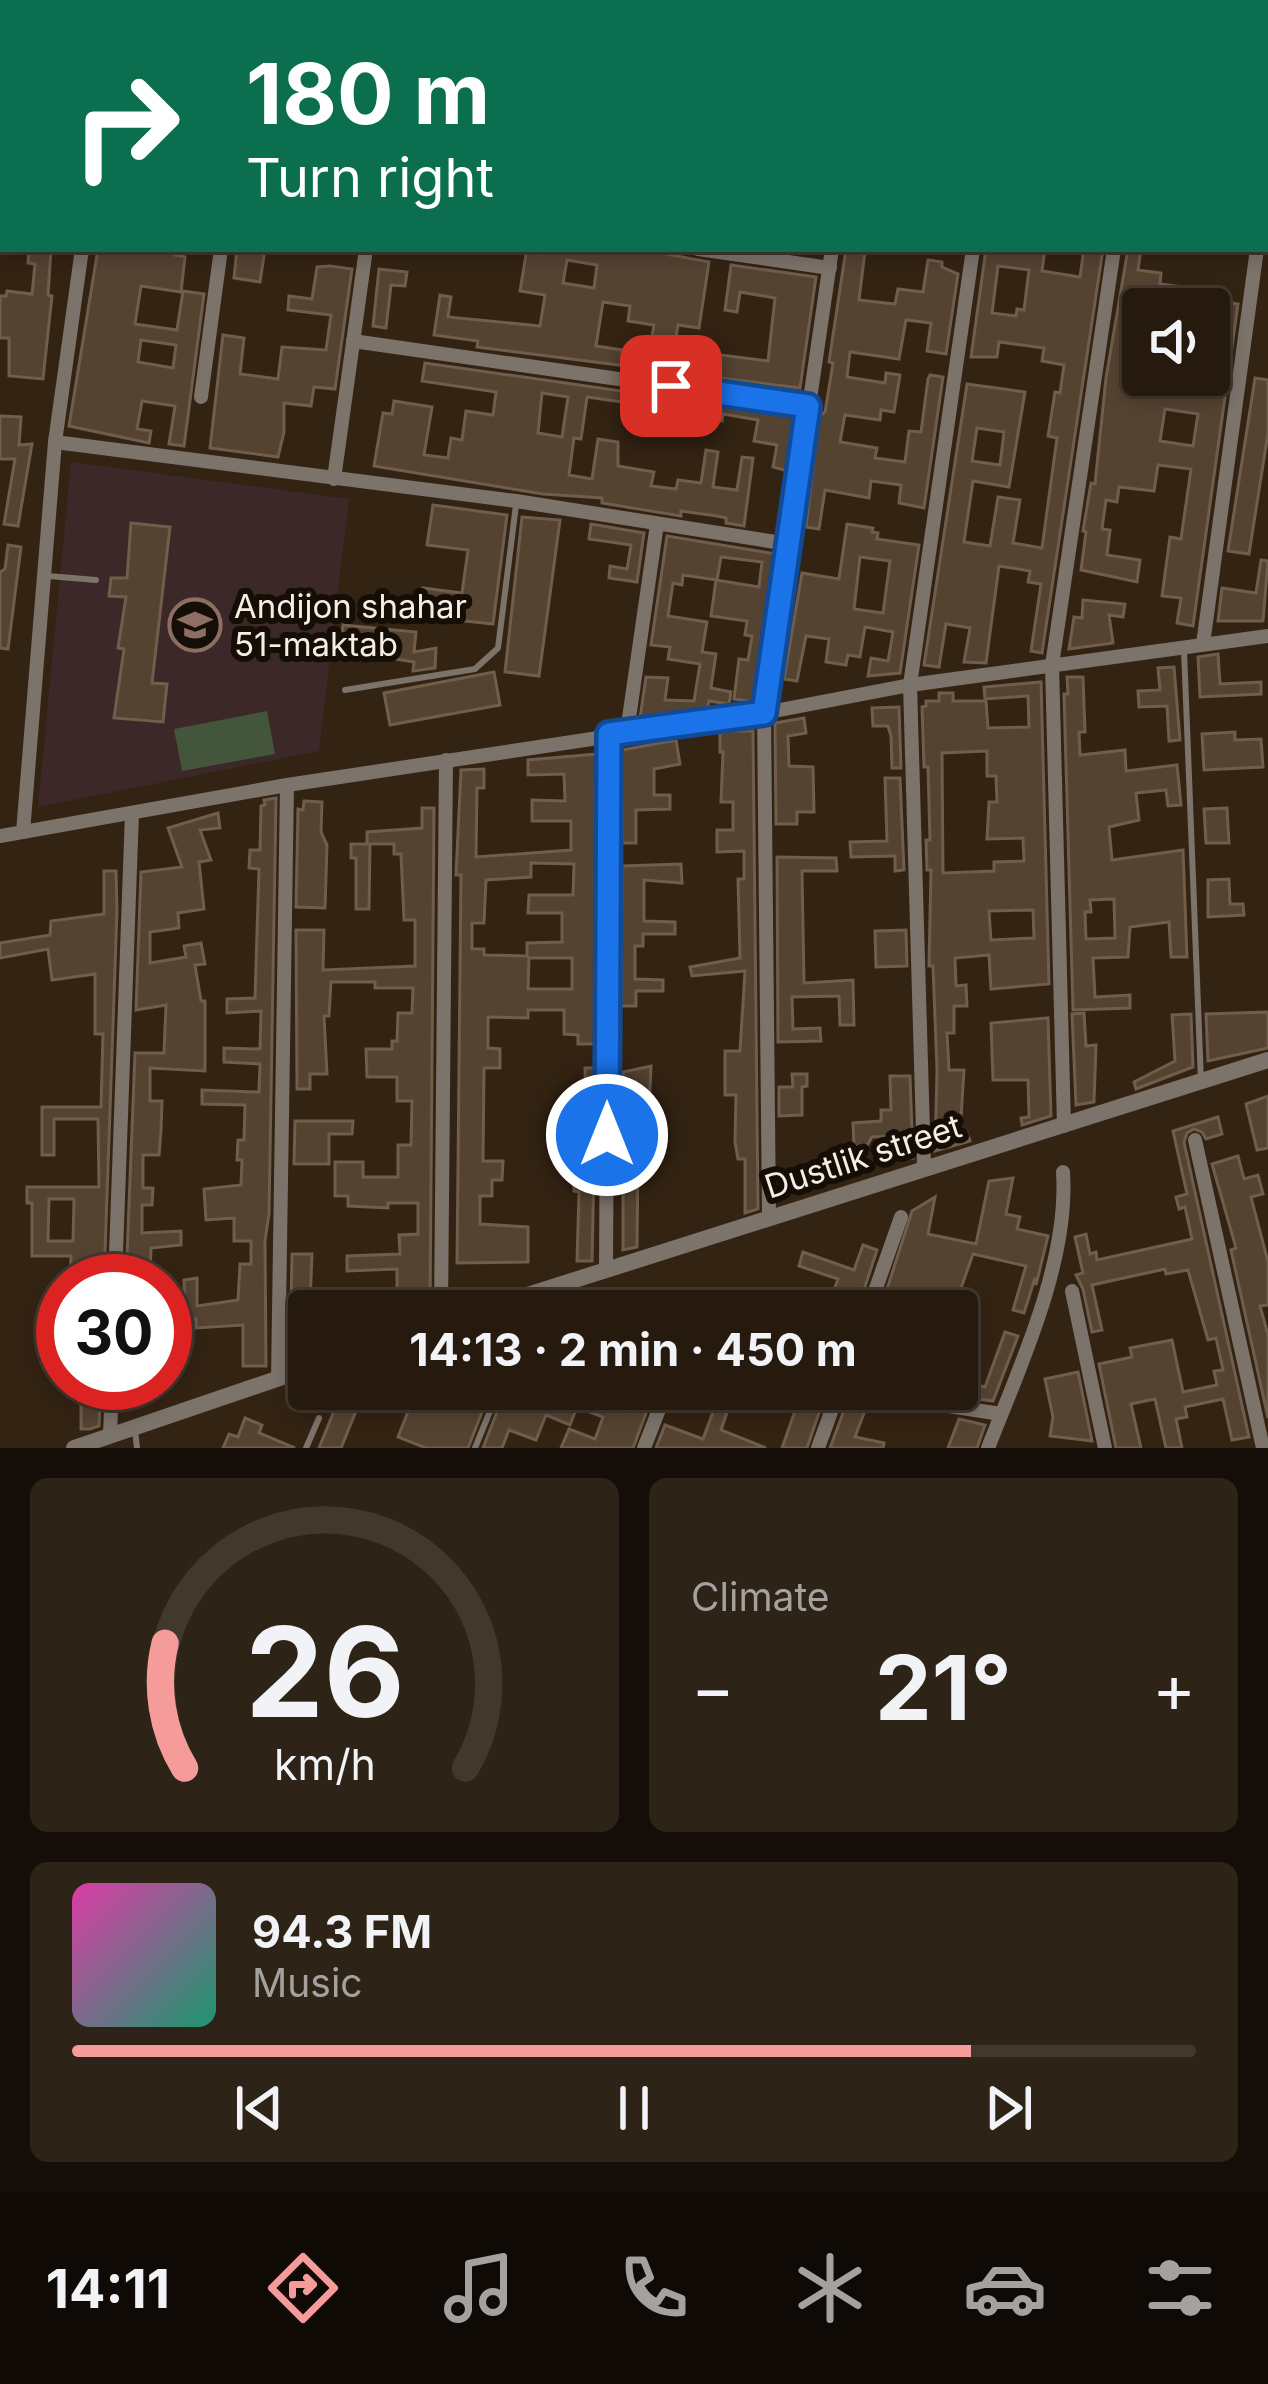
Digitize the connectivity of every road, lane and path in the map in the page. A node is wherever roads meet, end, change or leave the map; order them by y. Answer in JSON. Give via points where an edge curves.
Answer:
{"nodes":[{"id":1,"x":82,"y":252,"type":"edge"},
{"id":2,"x":221,"y":252,"type":"edge"},
{"id":3,"x":366,"y":252,"type":"edge"},
{"id":4,"x":719,"y":252,"type":"edge"},
{"id":5,"x":832,"y":252,"type":"edge"},
{"id":6,"x":973,"y":252,"type":"edge"},
{"id":7,"x":1114,"y":252,"type":"edge"},
{"id":8,"x":1257,"y":252,"type":"edge"},
{"id":9,"x":830,"y":268,"type":"junction"},
{"id":10,"x":353,"y":341,"type":"junction"},
{"id":11,"x":201,"y":397,"type":"dead end"},
{"id":12,"x":808,"y":406,"type":"junction"},
{"id":13,"x":56,"y":442,"type":"junction"},
{"id":14,"x":334,"y":479,"type":"junction"},
{"id":15,"x":516,"y":501,"type":"junction"},
{"id":16,"x":657,"y":524,"type":"junction"},
{"id":17,"x":788,"y":544,"type":"junction"},
{"id":18,"x":44,"y":576,"type":"junction"},
{"id":19,"x":96,"y":580,"type":"dead end"},
{"id":20,"x":1268,"y":636,"type":"edge"},
{"id":21,"x":1203,"y":644,"type":"junction"},
{"id":22,"x":1184,"y":646,"type":"junction"},
{"id":23,"x":1052,"y":665,"type":"junction"},
{"id":24,"x":910,"y":685,"type":"junction"},
{"id":25,"x":345,"y":690,"type":"dead end"},
{"id":26,"x":764,"y":713,"type":"junction"},
{"id":27,"x":627,"y":732,"type":"junction"},
{"id":28,"x":609,"y":734,"type":"junction"},
{"id":29,"x":446,"y":760,"type":"junction"},
{"id":30,"x":287,"y":785,"type":"junction"},
{"id":31,"x":132,"y":813,"type":"junction"},
{"id":32,"x":23,"y":832,"type":"junction"},
{"id":33,"x":0,"y":836,"type":"edge"},
{"id":34,"x":1268,"y":1060,"type":"edge"},
{"id":35,"x":1201,"y":1081,"type":"junction"},
{"id":36,"x":1064,"y":1126,"type":"junction"},
{"id":37,"x":1195,"y":1140,"type":"dead end"},
{"id":38,"x":923,"y":1166,"type":"junction"},
{"id":39,"x":1063,"y":1172,"type":"dead end"},
{"id":40,"x":769,"y":1217,"type":"junction"},
{"id":41,"x":901,"y":1217,"type":"dead end"},
{"id":42,"x":116,"y":1254,"type":"edge"},
{"id":43,"x":606,"y":1268,"type":"junction"},
{"id":44,"x":442,"y":1290,"type":"edge"},
{"id":45,"x":540,"y":1290,"type":"edge"},
{"id":46,"x":875,"y":1290,"type":"edge"},
{"id":47,"x":1072,"y":1292,"type":"dead end"},
{"id":48,"x":288,"y":1375,"type":"edge"},
{"id":49,"x":278,"y":1378,"type":"junction"},
{"id":50,"x":111,"y":1410,"type":"edge"},
{"id":51,"x":490,"y":1410,"type":"edge"},
{"id":52,"x":659,"y":1410,"type":"edge"},
{"id":53,"x":832,"y":1410,"type":"edge"},
{"id":54,"x":975,"y":1410,"type":"edge"},
{"id":55,"x":1001,"y":1414,"type":"junction"},
{"id":56,"x":319,"y":1418,"type":"dead end"},
{"id":57,"x":135,"y":1426,"type":"junction"},
{"id":58,"x":110,"y":1435,"type":"junction"},
{"id":59,"x":74,"y":1448,"type":"edge"},
{"id":60,"x":137,"y":1448,"type":"edge"},
{"id":61,"x":306,"y":1448,"type":"edge"},
{"id":62,"x":475,"y":1448,"type":"edge"},
{"id":63,"x":644,"y":1448,"type":"edge"},
{"id":64,"x":818,"y":1448,"type":"edge"},
{"id":65,"x":988,"y":1448,"type":"edge"},
{"id":66,"x":1105,"y":1448,"type":"edge"},
{"id":67,"x":1263,"y":1448,"type":"edge"}],
"edges":[{"from":1,"to":13,"type":"street"},
{"from":2,"to":11,"type":"street"},
{"from":3,"to":10,"type":"street"},
{"from":4,"to":9,"type":"street"},
{"from":5,"to":9,"type":"street"},
{"from":6,"to":24,"type":"street"},
{"from":7,"to":23,"type":"street"},
{"from":8,"to":21,"type":"street"},
{"from":9,"to":12,"type":"street"},
{"from":10,"to":12,"type":"street"},
{"from":10,"to":14,"type":"street"},
{"from":12,"to":17,"type":"street"},
{"from":13,"to":14,"type":"street"},
{"from":13,"to":18,"type":"street"},
{"from":14,"to":15,"type":"street"},
{"from":15,"to":16,"type":"street"},
{"from":15,"to":25,"type":"lane","via":[[498,648],[475,670]]},
{"from":16,"to":17,"type":"street"},
{"from":16,"to":27,"type":"street"},
{"from":17,"to":26,"type":"street"},
{"from":18,"to":19,"type":"lane"},
{"from":18,"to":32,"type":"street"},
{"from":20,"to":21,"type":"street"},
{"from":21,"to":22,"type":"street"},
{"from":22,"to":23,"type":"street"},
{"from":22,"to":35,"type":"lane"},
{"from":23,"to":24,"type":"street"},
{"from":23,"to":36,"type":"street"},
{"from":24,"to":26,"type":"street"},
{"from":24,"to":38,"type":"street"},
{"from":26,"to":27,"type":"street"},
{"from":26,"to":40,"type":"street"},
{"from":27,"to":28,"type":"street"},
{"from":28,"to":29,"type":"street"},
{"from":28,"to":43,"type":"street"},
{"from":29,"to":30,"type":"street"},
{"from":29,"to":44,"type":"street"},
{"from":30,"to":31,"type":"street"},
{"from":30,"to":49,"type":"street"},
{"from":31,"to":32,"type":"street"},
{"from":31,"to":42,"type":"street"},
{"from":32,"to":33,"type":"street"},
{"from":34,"to":35,"type":"street","name":"Dustlik street"},
{"from":35,"to":36,"type":"street","name":"Dustlik street"},
{"from":36,"to":38,"type":"street","name":"Dustlik street"},
{"from":37,"to":67,"type":"street"},
{"from":38,"to":40,"type":"street","name":"Dustlik street"},
{"from":39,"to":55,"type":"street","via":[[1057,1256]]},
{"from":40,"to":43,"type":"street","name":"Dustlik street"},
{"from":41,"to":46,"type":"street"},
{"from":43,"to":45,"type":"street","name":"Dustlik street"},
{"from":47,"to":66,"type":"street"},
{"from":48,"to":49,"type":"street"},
{"from":49,"to":57,"type":"street"},
{"from":50,"to":58,"type":"street"},
{"from":51,"to":62,"type":"lane"},
{"from":52,"to":63,"type":"street"},
{"from":53,"to":64,"type":"street"},
{"from":54,"to":55,"type":"street"},
{"from":55,"to":65,"type":"street"},
{"from":56,"to":61,"type":"lane"},
{"from":57,"to":58,"type":"street"},
{"from":57,"to":60,"type":"lane"},
{"from":58,"to":59,"type":"street"}]}
